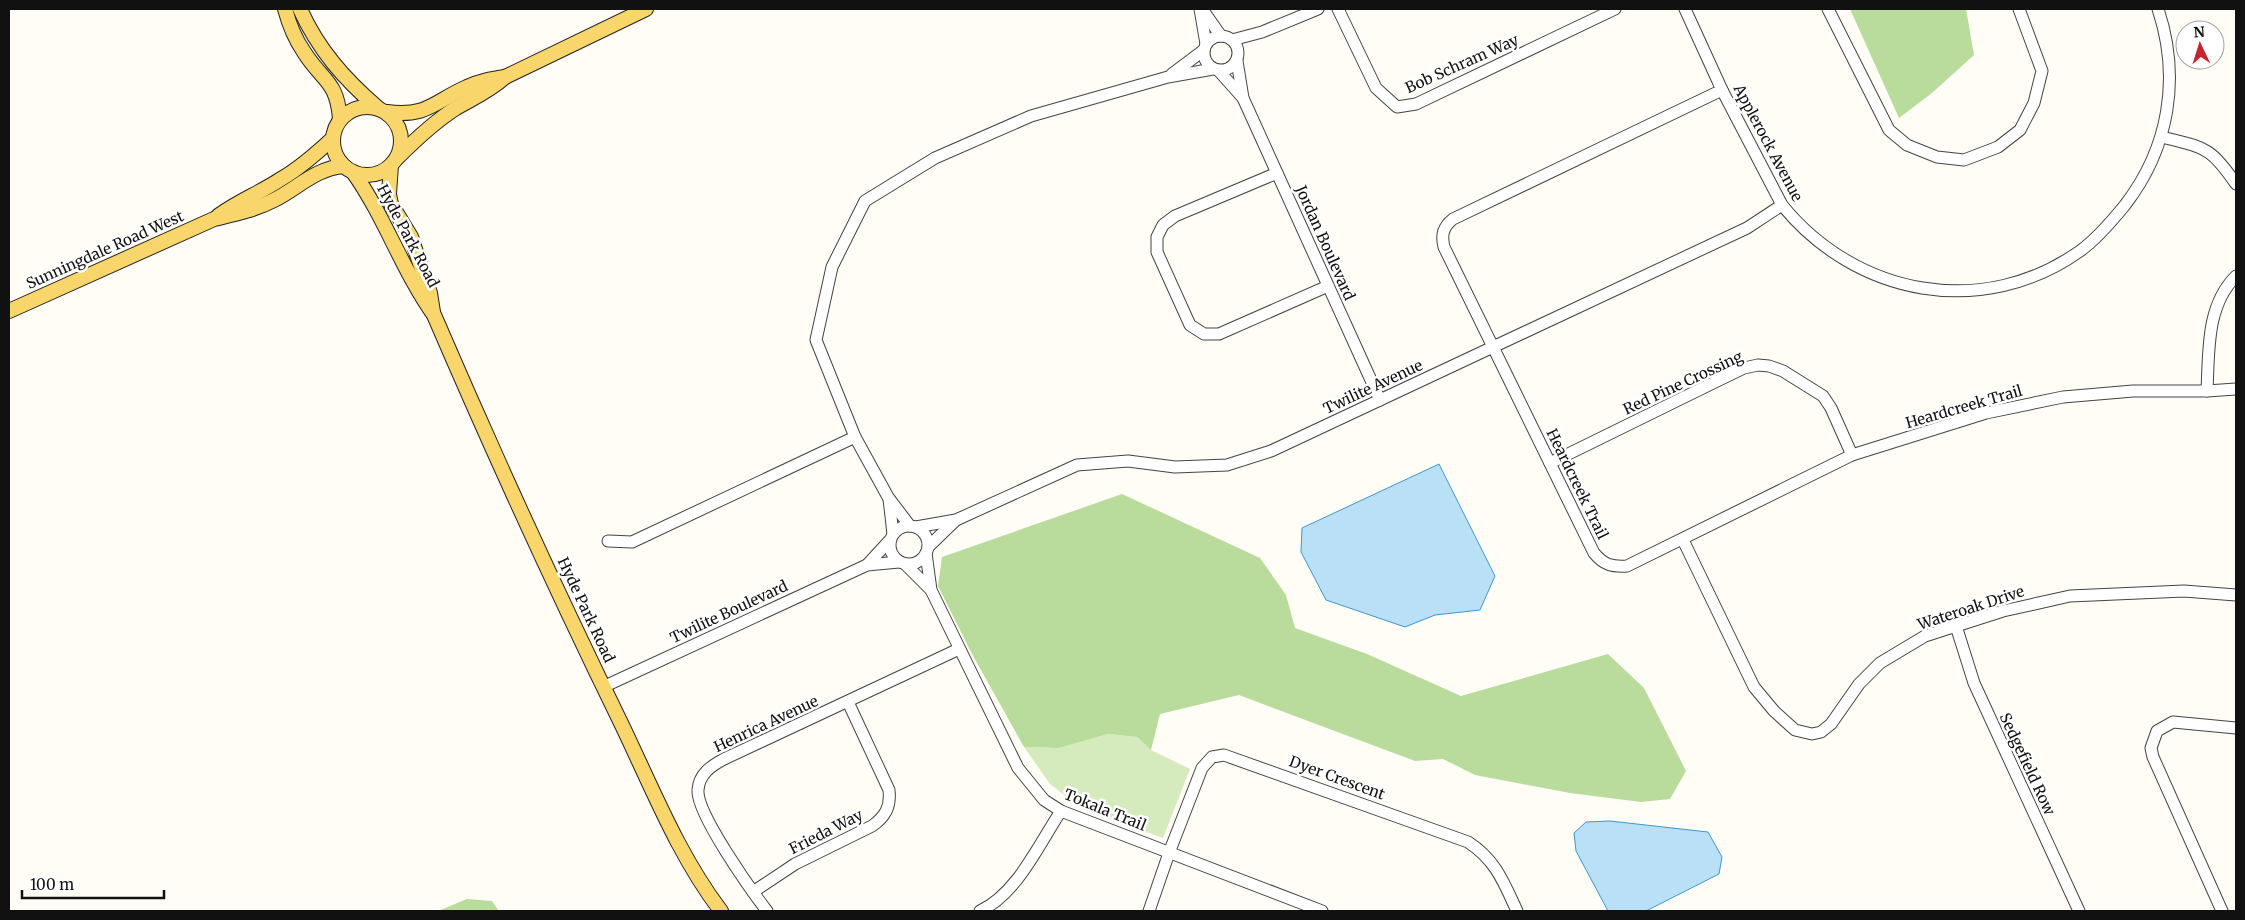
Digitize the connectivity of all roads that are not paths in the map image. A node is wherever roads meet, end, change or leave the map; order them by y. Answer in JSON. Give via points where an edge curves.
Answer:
{"nodes":[{"id":1,"x":285,"y":9,"type":"edge"},
{"id":2,"x":300,"y":9,"type":"edge"},
{"id":3,"x":646,"y":9,"type":"edge"},
{"id":4,"x":1201,"y":9,"type":"edge"},
{"id":5,"x":1318,"y":9,"type":"edge"},
{"id":6,"x":1338,"y":9,"type":"edge"},
{"id":7,"x":1615,"y":9,"type":"edge"},
{"id":8,"x":1685,"y":9,"type":"edge"},
{"id":9,"x":1828,"y":9,"type":"edge"},
{"id":10,"x":2019,"y":9,"type":"edge"},
{"id":11,"x":2158,"y":9,"type":"edge"},
{"id":12,"x":1262,"y":32,"type":"junction"},
{"id":13,"x":1226,"y":38,"type":"junction"},
{"id":14,"x":1205,"y":47,"type":"junction"},
{"id":15,"x":1237,"y":56,"type":"junction"},
{"id":16,"x":1215,"y":70,"type":"junction"},
{"id":17,"x":505,"y":77,"type":"junction"},
{"id":18,"x":1168,"y":77,"type":"junction"},
{"id":19,"x":1722,"y":90,"type":"junction"},
{"id":20,"x":1243,"y":98,"type":"junction"},
{"id":21,"x":382,"y":110,"type":"junction"},
{"id":22,"x":340,"y":119,"type":"junction"},
{"id":23,"x":2162,"y":137,"type":"junction"},
{"id":24,"x":333,"y":138,"type":"junction"},
{"id":25,"x":394,"y":162,"type":"junction"},
{"id":26,"x":348,"y":169,"type":"junction"},
{"id":27,"x":1277,"y":173,"type":"junction"},
{"id":28,"x":2236,"y":184,"type":"edge"},
{"id":29,"x":1782,"y":205,"type":"junction"},
{"id":30,"x":214,"y":219,"type":"junction"},
{"id":31,"x":2236,"y":276,"type":"edge"},
{"id":32,"x":1328,"y":286,"type":"junction"},
{"id":33,"x":9,"y":311,"type":"edge"},
{"id":34,"x":434,"y":316,"type":"junction"},
{"id":35,"x":1492,"y":348,"type":"junction"},
{"id":36,"x":2236,"y":389,"type":"edge"},
{"id":37,"x":2207,"y":391,"type":"junction"},
{"id":38,"x":1380,"y":400,"type":"junction"},
{"id":39,"x":856,"y":437,"type":"junction"},
{"id":40,"x":1852,"y":456,"type":"junction"},
{"id":41,"x":1550,"y":463,"type":"junction"},
{"id":42,"x":888,"y":497,"type":"junction"},
{"id":43,"x":956,"y":520,"type":"junction"},
{"id":44,"x":913,"y":526,"type":"junction"},
{"id":45,"x":892,"y":537,"type":"junction"},
{"id":46,"x":1683,"y":540,"type":"junction"},
{"id":47,"x":608,"y":541,"type":"dead end"},
{"id":48,"x":927,"y":550,"type":"junction"},
{"id":49,"x":902,"y":563,"type":"junction"},
{"id":50,"x":867,"y":565,"type":"junction"},
{"id":51,"x":931,"y":590,"type":"junction"},
{"id":52,"x":2236,"y":595,"type":"edge"},
{"id":53,"x":1956,"y":626,"type":"junction"},
{"id":54,"x":959,"y":649,"type":"junction"},
{"id":55,"x":603,"y":687,"type":"junction"},
{"id":56,"x":848,"y":702,"type":"junction"},
{"id":57,"x":2236,"y":728,"type":"edge"},
{"id":58,"x":1061,"y":811,"type":"junction"},
{"id":59,"x":1169,"y":852,"type":"junction"},
{"id":60,"x":753,"y":892,"type":"junction"},
{"id":61,"x":721,"y":911,"type":"edge"},
{"id":62,"x":766,"y":911,"type":"edge"},
{"id":63,"x":980,"y":911,"type":"edge"},
{"id":64,"x":1149,"y":911,"type":"edge"},
{"id":65,"x":1322,"y":911,"type":"edge"},
{"id":66,"x":1518,"y":911,"type":"edge"},
{"id":67,"x":2079,"y":911,"type":"edge"},
{"id":68,"x":2222,"y":911,"type":"edge"}],
"edges":[{"from":1,"to":22,"type":"main road","via":[[304,53],[337,95]]},
{"from":2,"to":21,"type":"main road","via":[[330,60]]},
{"from":3,"to":17,"type":"main road"},
{"from":4,"to":13,"type":"street"},
{"from":4,"to":14,"type":"street"},
{"from":5,"to":12,"type":"street"},
{"from":6,"to":7,"type":"street","name":"Bob Schram Way","via":[[1376,88],[1397,107],[1416,104]]},
{"from":8,"to":19,"type":"street","name":"Applerock Avenue"},
{"from":9,"to":10,"type":"street","via":[[1888,130],[1907,146],[1937,157],[1964,160],[1998,147],[2020,130],[2034,103],[2042,71]]},
{"from":11,"to":23,"type":"street","name":"Applerock Avenue","via":[[2168,67],[2167,116]]},
{"from":12,"to":13,"type":"street"},
{"from":12,"to":15,"type":"street"},
{"from":13,"to":14,"type":"street","via":[[1215,37]]},
{"from":13,"to":15,"type":"street"},
{"from":14,"to":16,"type":"street","via":[[1205,61]]},
{"from":14,"to":18,"type":"street"},
{"from":15,"to":16,"type":"street","via":[[1229,69]]},
{"from":15,"to":20,"type":"street","name":"Jordan Boulevard"},
{"from":16,"to":18,"type":"street"},
{"from":16,"to":20,"type":"street","name":"Jordan Boulevard"},
{"from":17,"to":21,"type":"main road","via":[[467,86],[419,113]]},
{"from":17,"to":25,"type":"main road","via":[[491,90],[442,118]]},
{"from":18,"to":39,"type":"street","via":[[1031,116],[935,158],[865,201],[832,267],[816,340]]},
{"from":19,"to":29,"type":"street","name":"Applerock Avenue"},
{"from":19,"to":35,"type":"street","name":"Heardcreek Trail","via":[[1447,224],[1442,238],[1444,247]]},
{"from":20,"to":27,"type":"street","name":"Jordan Boulevard"},
{"from":21,"to":22,"type":"main road","via":[[357,108]]},
{"from":21,"to":25,"type":"main road","via":[[399,129],[401,148]]},
{"from":22,"to":24,"type":"main road"},
{"from":23,"to":28,"type":"street","via":[[2204,148],[2220,160]]},
{"from":23,"to":29,"type":"street","name":"Applerock Avenue","via":[[2138,188],[2102,231],[2081,250],[2026,279],[1987,288],[1926,289],[1870,274],[1818,243]]},
{"from":24,"to":26,"type":"main road","via":[[333,149]]},
{"from":24,"to":30,"type":"main road","name":"Sunningdale Road West","via":[[282,179],[236,202]]},
{"from":25,"to":26,"type":"main road","via":[[373,174]]},
{"from":25,"to":34,"type":"main road","name":"Hyde Park Road","via":[[389,194],[391,204],[411,237],[430,293]]},
{"from":26,"to":30,"type":"main road","name":"Sunningdale Road West","via":[[320,171],[260,207]]},
{"from":26,"to":34,"type":"main road","name":"Hyde Park Road","via":[[373,201],[417,292]]},
{"from":27,"to":32,"type":"street","name":"Jordan Boulevard"},
{"from":27,"to":32,"type":"street","via":[[1175,216],[1163,225],[1157,237],[1157,252],[1190,325],[1204,334],[1220,334]]},
{"from":29,"to":35,"type":"street","name":"Twilite Avenue","via":[[1747,228]]},
{"from":30,"to":33,"type":"main road","name":"Sunningdale Road West"},
{"from":31,"to":37,"type":"street","via":[[2215,307]]},
{"from":32,"to":38,"type":"street","name":"Jordan Boulevard"},
{"from":34,"to":55,"type":"main road","name":"Hyde Park Road"},
{"from":35,"to":38,"type":"street","name":"Twilite Avenue"},
{"from":35,"to":41,"type":"street","name":"Heardcreek Trail"},
{"from":36,"to":37,"type":"street","name":"Heardcreek Trail"},
{"from":37,"to":40,"type":"street","name":"Heardcreek Trail","via":[[2133,390],[2063,397],[1986,413]]},
{"from":38,"to":43,"type":"street","name":"Twilite Avenue","via":[[1271,452],[1227,465],[1175,467],[1128,462],[1077,465]]},
{"from":39,"to":42,"type":"street"},
{"from":39,"to":47,"type":"street","via":[[632,542]]},
{"from":40,"to":41,"type":"street","name":"Red Pine Crossing","via":[[1832,408],[1823,396],[1783,371],[1758,365],[1714,382]]},
{"from":40,"to":46,"type":"street","name":"Heardcreek Trail"},
{"from":41,"to":46,"type":"street","name":"Heardcreek Trail","via":[[1601,562],[1612,567],[1627,566]]},
{"from":42,"to":44,"type":"street"},
{"from":42,"to":45,"type":"street"},
{"from":43,"to":44,"type":"street","name":"Twilite Avenue"},
{"from":43,"to":48,"type":"street","name":"Twilite Avenue"},
{"from":44,"to":45,"type":"street","via":[[898,529]]},
{"from":44,"to":48,"type":"street","via":[[925,535]]},
{"from":45,"to":49,"type":"street","via":[[891,552]]},
{"from":45,"to":50,"type":"street","name":"Twilite Boulevard"},
{"from":46,"to":53,"type":"street","name":"Wateroak Drive","via":[[1754,687],[1784,721],[1804,733],[1821,732],[1831,724],[1859,684],[1880,663],[1925,636]]},
{"from":48,"to":49,"type":"street","via":[[918,562]]},
{"from":48,"to":51,"type":"street","name":"Tokala Trail"},
{"from":49,"to":50,"type":"street","name":"Twilite Boulevard"},
{"from":49,"to":51,"type":"street","name":"Tokala Trail"},
{"from":50,"to":55,"type":"street","name":"Twilite Boulevard"},
{"from":51,"to":54,"type":"street","name":"Tokala Trail"},
{"from":52,"to":53,"type":"street","name":"Wateroak Drive","via":[[2184,591],[2070,596],[2003,611]]},
{"from":53,"to":67,"type":"street","name":"Sedgefield Row","via":[[1974,682]]},
{"from":54,"to":56,"type":"street","name":"Henrica Avenue"},
{"from":54,"to":58,"type":"street","name":"Tokala Trail","via":[[1018,768],[1044,800]]},
{"from":55,"to":61,"type":"main road","name":"Hyde Park Road","via":[[670,824]]},
{"from":56,"to":60,"type":"street","name":"Frieda Way","via":[[889,790],[887,811],[872,826],[795,864]]},
{"from":56,"to":60,"type":"street","name":"Henrica Avenue","via":[[711,766],[700,782],[698,791],[704,814]]},
{"from":57,"to":68,"type":"street","via":[[2173,722],[2157,731],[2151,748]]},
{"from":58,"to":59,"type":"street","name":"Tokala Trail"},
{"from":58,"to":63,"type":"street","via":[[1013,886],[1002,898]]},
{"from":59,"to":64,"type":"street"},
{"from":59,"to":65,"type":"street","name":"Tokala Trail"},
{"from":59,"to":66,"type":"street","name":"Dyer Crescent","via":[[1206,762],[1218,755],[1231,756],[1468,842],[1490,860]]},
{"from":60,"to":62,"type":"street","name":"Henrica Avenue"}]}
